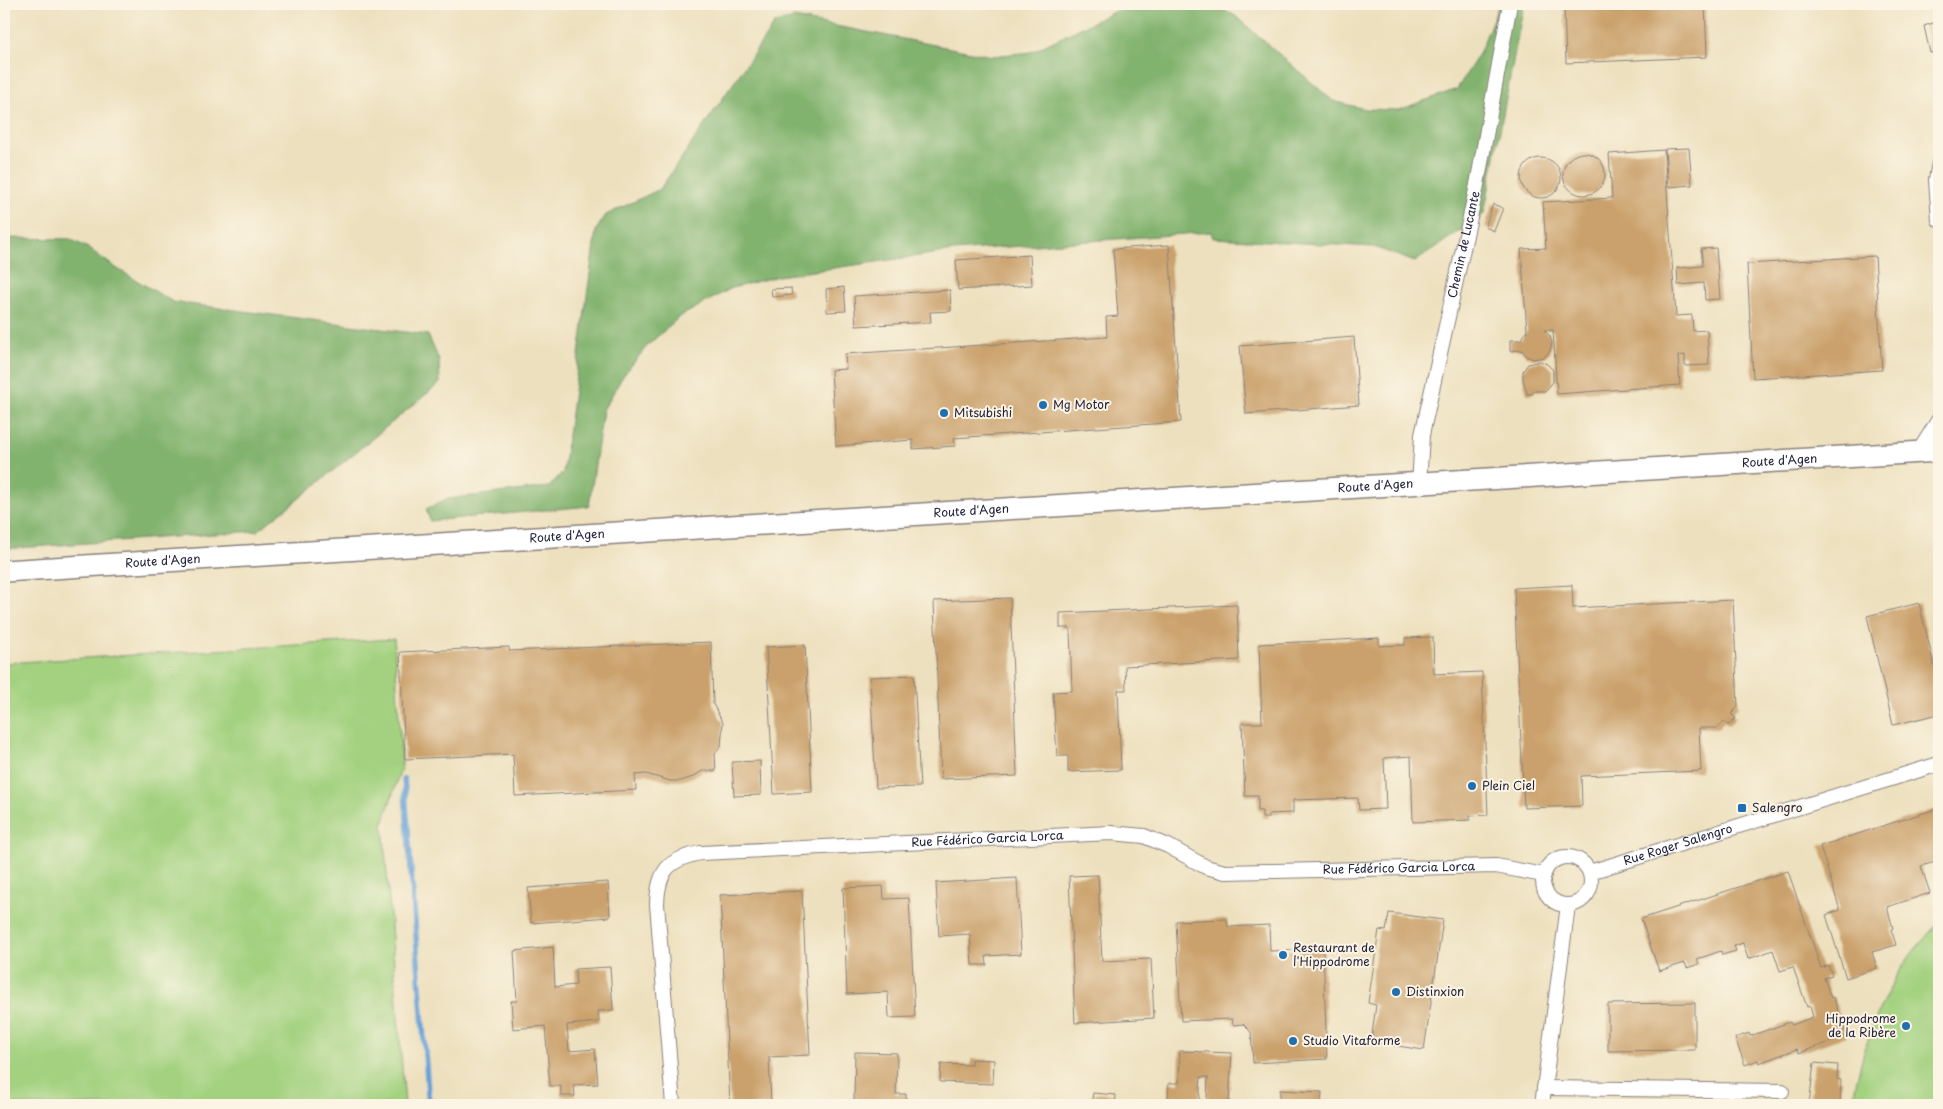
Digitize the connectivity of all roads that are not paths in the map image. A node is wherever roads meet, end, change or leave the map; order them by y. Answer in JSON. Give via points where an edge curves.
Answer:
{"nodes":[{"id":1,"x":1510,"y":4,"type":"edge"},
{"id":2,"x":1939,"y":163,"type":"edge"},
{"id":3,"x":1939,"y":220,"type":"edge"},
{"id":4,"x":1939,"y":419,"type":"edge"},
{"id":5,"x":1929,"y":452,"type":"edge"},
{"id":6,"x":1419,"y":485,"type":"junction"},
{"id":7,"x":4,"y":571,"type":"edge"},
{"id":8,"x":1939,"y":764,"type":"edge"},
{"id":9,"x":1590,"y":872,"type":"junction"},
{"id":10,"x":1543,"y":875,"type":"junction"},
{"id":11,"x":1568,"y":905,"type":"junction"},
{"id":12,"x":1544,"y":1088,"type":"junction"},
{"id":13,"x":1782,"y":1091,"type":"dead end"},
{"id":14,"x":673,"y":1105,"type":"edge"},
{"id":15,"x":1542,"y":1105,"type":"edge"}],
"edges":[{"from":1,"to":6,"type":"street","name":"Chemin de Lucante","via":[[1476,190],[1422,435]]},
{"from":2,"to":3,"type":"street","via":[[1936,180]]},
{"from":4,"to":5,"type":"street"},
{"from":5,"to":6,"type":"main road","name":"Route d'Agen"},
{"from":6,"to":7,"type":"main road","name":"Route d'Agen"},
{"from":8,"to":9,"type":"street","name":"Rue Roger Salengro"},
{"from":9,"to":10,"type":"street","via":[[1580,860],[1565,856],[1551,862]]},
{"from":9,"to":11,"type":"street","via":[[1587,894],[1576,904]]},
{"from":10,"to":11,"type":"street","via":[[1544,890],[1548,896],[1554,902]]},
{"from":10,"to":14,"type":"street","name":"Rue Fédérico Garcia Lorca","via":[[1496,866],[1225,872],[1206,867],[1144,836],[1111,833],[701,853],[682,857],[666,869],[658,885],[657,904]]},
{"from":11,"to":12,"type":"street"},
{"from":12,"to":13,"type":"street"},
{"from":12,"to":15,"type":"street"}]}
